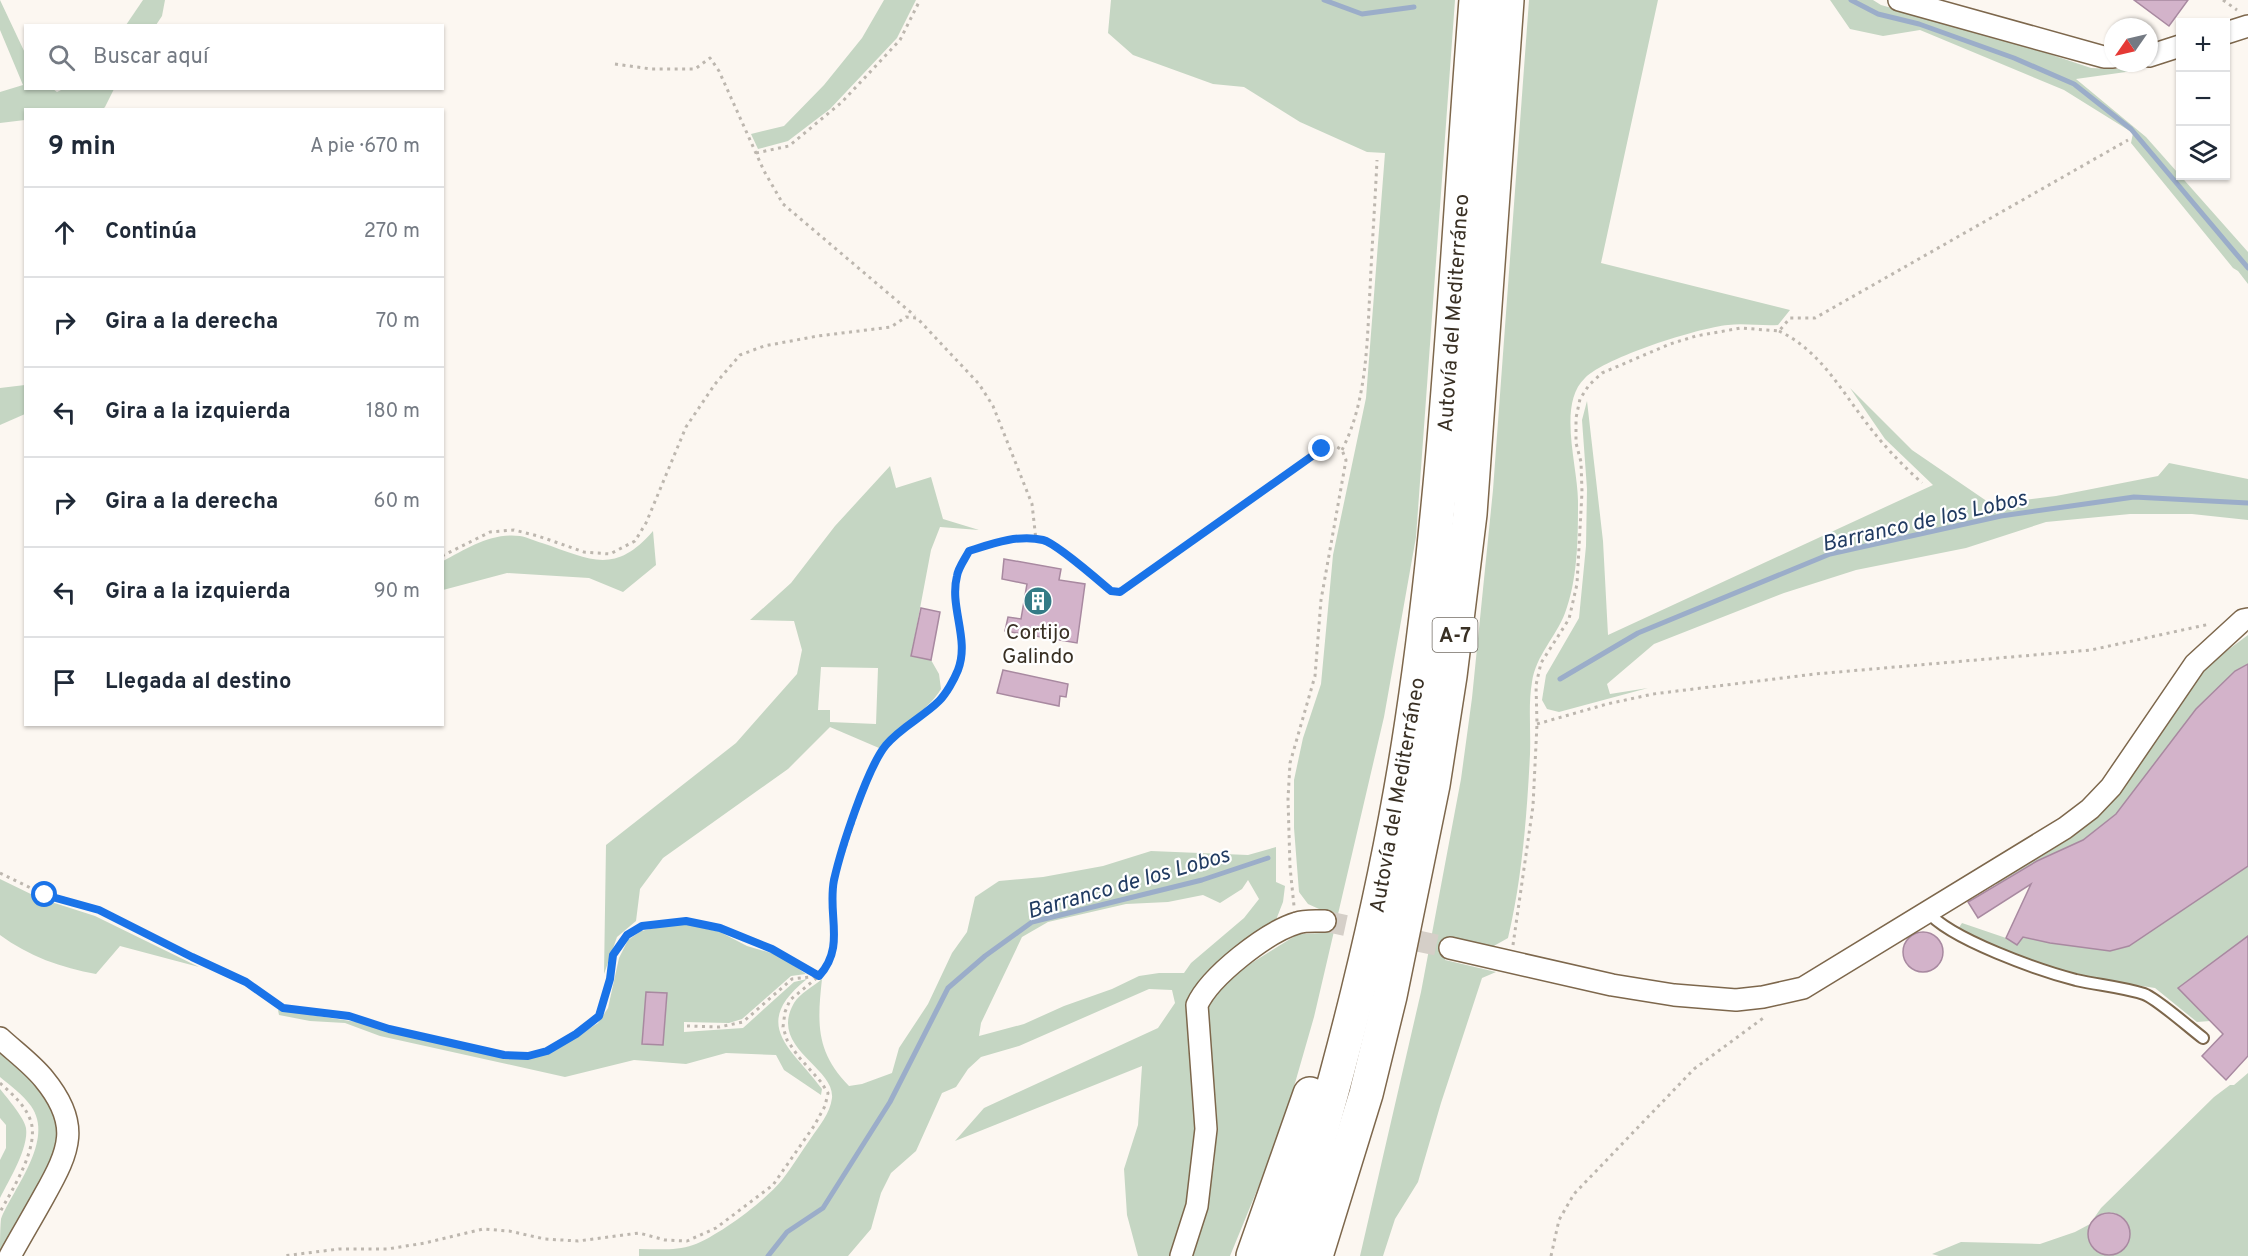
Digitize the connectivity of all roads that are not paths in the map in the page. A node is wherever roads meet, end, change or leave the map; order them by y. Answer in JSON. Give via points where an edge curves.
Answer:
{"nodes":[{"id":1,"x":1476,"y":0,"type":"edge"},
{"id":2,"x":1507,"y":0,"type":"edge"},
{"id":3,"x":1899,"y":0,"type":"edge"},
{"id":4,"x":2248,"y":26,"type":"edge"},
{"id":5,"x":2230,"y":32,"type":"edge"},
{"id":6,"x":2176,"y":48,"type":"edge"},
{"id":7,"x":2158,"y":53,"type":"edge"},
{"id":8,"x":2104,"y":57,"type":"edge"},
{"id":9,"x":2245,"y":620,"type":"edge"},
{"id":10,"x":1379,"y":902,"type":"junction"},
{"id":11,"x":1927,"y":911,"type":"junction"},
{"id":12,"x":1325,"y":921,"type":"tunnel mouth"},
{"id":13,"x":1450,"y":948,"type":"tunnel mouth"},
{"id":14,"x":0,"y":1038,"type":"edge"},
{"id":15,"x":2203,"y":1038,"type":"dead end"},
{"id":16,"x":1366,"y":1094,"type":"junction"},
{"id":17,"x":10,"y":1256,"type":"edge"},
{"id":18,"x":1181,"y":1256,"type":"edge"},
{"id":19,"x":1253,"y":1256,"type":"edge"},
{"id":20,"x":1284,"y":1256,"type":"edge"},
{"id":21,"x":1316,"y":1256,"type":"edge"},
{"id":22,"x":1339,"y":1256,"type":"edge"}],
"edges":[{"from":1,"to":10,"type":"highway","name":"Autovía del Mediterráneo","number":"A-7","via":[[1439,506],[1412,725]]},
{"from":2,"to":16,"type":"highway","name":"Autovía del Mediterráneo","number":"A-7","via":[[1470,514],[1452,665],[1414,886]]},
{"from":3,"to":8,"type":"street"},
{"from":4,"to":5,"type":"street"},
{"from":6,"to":7,"type":"street"},
{"from":9,"to":11,"type":"street","via":[[2195,664],[2111,787],[2090,809]]},
{"from":10,"to":19,"type":"highway","via":[[1355,942],[1302,1121]]},
{"from":10,"to":20,"type":"highway","name":"Autovía del Mediterráneo","number":"A-7","via":[[1322,1131]]},
{"from":11,"to":13,"type":"street","via":[[1803,988],[1736,1000],[1612,985]]},
{"from":11,"to":15,"type":"lane","via":[[1935,921],[1953,931],[2038,968],[2146,994]]},
{"from":12,"to":18,"type":"street","via":[[1298,922],[1266,939],[1230,964],[1202,994],[1197,1005],[1206,1129],[1197,1206]]},
{"from":14,"to":17,"type":"street","via":[[44,1078],[61,1106],[68,1131],[67,1152]]},
{"from":16,"to":21,"type":"highway","name":"Autovía del Mediterráneo","number":"A-7"},
{"from":16,"to":22,"type":"highway","via":[[1359,1170]]}]}
